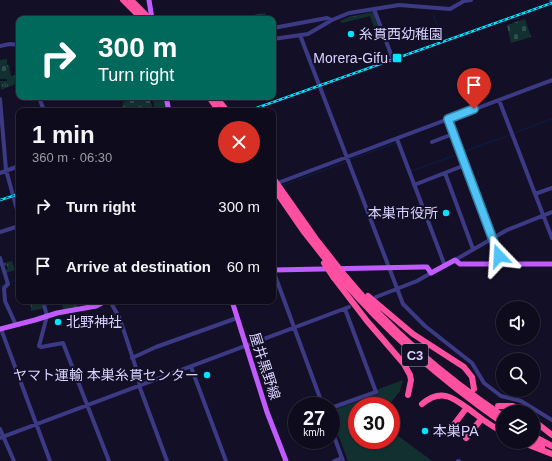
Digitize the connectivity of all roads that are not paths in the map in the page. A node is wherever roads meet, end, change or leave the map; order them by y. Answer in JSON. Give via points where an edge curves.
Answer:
{"nodes":[{"id":1,"x":123,"y":0,"type":"edge"},
{"id":2,"x":131,"y":0,"type":"edge"},
{"id":3,"x":149,"y":0,"type":"edge"},
{"id":4,"x":471,"y":0,"type":"edge"},
{"id":5,"x":374,"y":9,"type":"junction"},
{"id":6,"x":139,"y":16,"type":"edge"},
{"id":7,"x":149,"y":16,"type":"edge"},
{"id":8,"x":151,"y":16,"type":"edge"},
{"id":9,"x":332,"y":20,"type":"junction"},
{"id":10,"x":276,"y":27,"type":"edge"},
{"id":11,"x":300,"y":35,"type":"junction"},
{"id":12,"x":276,"y":39,"type":"edge"},
{"id":13,"x":16,"y":45,"type":"edge"},
{"id":14,"x":0,"y":46,"type":"edge"},
{"id":15,"x":392,"y":57,"type":"dead end"},
{"id":16,"x":552,"y":80,"type":"edge"},
{"id":17,"x":0,"y":99,"type":"edge"},
{"id":18,"x":499,"y":100,"type":"junction"},
{"id":19,"x":448,"y":119,"type":"junction"},
{"id":20,"x":453,"y":134,"type":"junction"},
{"id":21,"x":397,"y":139,"type":"junction"},
{"id":22,"x":432,"y":142,"type":"dead end"},
{"id":23,"x":346,"y":157,"type":"junction"},
{"id":24,"x":465,"y":165,"type":"junction"},
{"id":25,"x":16,"y":167,"type":"edge"},
{"id":26,"x":6,"y":170,"type":"junction"},
{"id":27,"x":0,"y":173,"type":"edge"},
{"id":28,"x":445,"y":173,"type":"junction"},
{"id":29,"x":276,"y":182,"type":"edge"},
{"id":30,"x":276,"y":185,"type":"edge"},
{"id":31,"x":414,"y":185,"type":"junction"},
{"id":32,"x":552,"y":188,"type":"edge"},
{"id":33,"x":276,"y":190,"type":"edge"},
{"id":34,"x":535,"y":194,"type":"junction"},
{"id":35,"x":16,"y":195,"type":"edge"},
{"id":36,"x":552,"y":212,"type":"edge"},
{"id":37,"x":543,"y":216,"type":"junction"},
{"id":38,"x":16,"y":227,"type":"edge"},
{"id":39,"x":0,"y":232,"type":"edge"},
{"id":40,"x":493,"y":238,"type":"junction"},
{"id":41,"x":552,"y":238,"type":"edge"},
{"id":42,"x":473,"y":249,"type":"junction"},
{"id":43,"x":0,"y":258,"type":"edge"},
{"id":44,"x":455,"y":260,"type":"junction"},
{"id":45,"x":502,"y":264,"type":"junction"},
{"id":46,"x":552,"y":264,"type":"edge"},
{"id":47,"x":445,"y":266,"type":"junction"},
{"id":48,"x":388,"y":268,"type":"junction"},
{"id":49,"x":276,"y":270,"type":"edge"},
{"id":50,"x":431,"y":273,"type":"junction"},
{"id":51,"x":336,"y":277,"type":"junction"},
{"id":52,"x":346,"y":277,"type":"junction"},
{"id":53,"x":276,"y":278,"type":"edge"},
{"id":54,"x":396,"y":290,"type":"junction"},
{"id":55,"x":376,"y":297,"type":"dead end"},
{"id":56,"x":44,"y":304,"type":"edge"},
{"id":57,"x":100,"y":304,"type":"edge"},
{"id":58,"x":112,"y":304,"type":"edge"},
{"id":59,"x":233,"y":304,"type":"edge"},
{"id":60,"x":47,"y":316,"type":"junction"},
{"id":61,"x":237,"y":318,"type":"junction"},
{"id":62,"x":16,"y":325,"type":"junction"},
{"id":63,"x":295,"y":328,"type":"junction"},
{"id":64,"x":0,"y":329,"type":"edge"},
{"id":65,"x":245,"y":346,"type":"junction"},
{"id":66,"x":132,"y":358,"type":"junction"},
{"id":67,"x":191,"y":367,"type":"junction"},
{"id":68,"x":140,"y":385,"type":"junction"},
{"id":69,"x":474,"y":389,"type":"dead end"},
{"id":70,"x":408,"y":395,"type":"dead end"},
{"id":71,"x":320,"y":397,"type":"edge"},
{"id":72,"x":422,"y":404,"type":"dead end"},
{"id":73,"x":340,"y":405,"type":"edge"},
{"id":74,"x":88,"y":406,"type":"junction"},
{"id":75,"x":465,"y":410,"type":"dead end"},
{"id":76,"x":496,"y":411,"type":"edge"},
{"id":77,"x":496,"y":418,"type":"edge"},
{"id":78,"x":552,"y":420,"type":"edge"},
{"id":79,"x":479,"y":422,"type":"dead end"},
{"id":80,"x":36,"y":424,"type":"junction"},
{"id":81,"x":540,"y":426,"type":"edge"},
{"id":82,"x":452,"y":427,"type":"dead end"},
{"id":83,"x":496,"y":428,"type":"edge"},
{"id":84,"x":0,"y":429,"type":"edge"},
{"id":85,"x":552,"y":435,"type":"edge"},
{"id":86,"x":1,"y":437,"type":"edge"},
{"id":87,"x":466,"y":438,"type":"dead end"},
{"id":88,"x":540,"y":440,"type":"edge"},
{"id":89,"x":540,"y":446,"type":"edge"},
{"id":90,"x":552,"y":446,"type":"edge"},
{"id":91,"x":338,"y":449,"type":"edge"},
{"id":92,"x":539,"y":449,"type":"edge"},
{"id":93,"x":552,"y":454,"type":"edge"},
{"id":94,"x":342,"y":460,"type":"edge"},
{"id":95,"x":14,"y":461,"type":"edge"},
{"id":96,"x":50,"y":461,"type":"edge"},
{"id":97,"x":109,"y":461,"type":"edge"},
{"id":98,"x":167,"y":461,"type":"edge"},
{"id":99,"x":226,"y":461,"type":"edge"},
{"id":100,"x":286,"y":461,"type":"edge"},
{"id":101,"x":334,"y":461,"type":"edge"}],
"edges":[{"from":1,"to":6,"type":"highway","bridge":true},
{"from":2,"to":7,"type":"highway","bridge":true},
{"from":3,"to":8,"type":"main road"},
{"from":4,"to":5,"type":"street","via":[[464,1],[450,10],[399,6]]},
{"from":5,"to":9,"type":"street","via":[[349,13]]},
{"from":5,"to":15,"type":"street"},
{"from":9,"to":10,"type":"street","via":[[326,18]]},
{"from":9,"to":11,"type":"street","via":[[308,34]]},
{"from":11,"to":12,"type":"street"},
{"from":11,"to":23,"type":"street"},
{"from":13,"to":14,"type":"street"},
{"from":16,"to":18,"type":"street"},
{"from":17,"to":26,"type":"street"},
{"from":18,"to":19,"type":"street"},
{"from":18,"to":34,"type":"street"},
{"from":19,"to":20,"type":"street"},
{"from":19,"to":21,"type":"street"},
{"from":20,"to":22,"type":"street"},
{"from":20,"to":24,"type":"street"},
{"from":21,"to":23,"type":"street"},
{"from":21,"to":31,"type":"street"},
{"from":23,"to":30,"type":"street"},
{"from":23,"to":48,"type":"street"},
{"from":24,"to":28,"type":"street"},
{"from":24,"to":40,"type":"street"},
{"from":25,"to":26,"type":"street"},
{"from":26,"to":27,"type":"street"},
{"from":26,"to":35,"type":"street"},
{"from":28,"to":31,"type":"street"},
{"from":28,"to":42,"type":"street"},
{"from":29,"to":52,"type":"highway","number":"C3","bridge":true},
{"from":31,"to":47,"type":"street"},
{"from":32,"to":34,"type":"street"},
{"from":33,"to":51,"type":"highway","number":"C3","bridge":true},
{"from":34,"to":37,"type":"street"},
{"from":36,"to":37,"type":"street"},
{"from":37,"to":40,"type":"street"},
{"from":37,"to":41,"type":"street"},
{"from":38,"to":39,"type":"street"},
{"from":40,"to":42,"type":"street"},
{"from":40,"to":45,"type":"street"},
{"from":42,"to":44,"type":"street"},
{"from":43,"to":62,"type":"street","via":[[8,282],[4,288],[4,298]]},
{"from":44,"to":45,"type":"main road","via":[[460,264]]},
{"from":44,"to":47,"type":"main road"},
{"from":45,"to":46,"type":"main road"},
{"from":47,"to":50,"type":"main road"},
{"from":48,"to":49,"type":"main road"},
{"from":48,"to":50,"type":"main road","via":[[427,267]]},
{"from":48,"to":54,"type":"street"},
{"from":50,"to":54,"type":"street"},
{"from":51,"to":70,"type":"highway","via":[[367,321],[404,364],[411,380]]},
{"from":51,"to":77,"type":"highway","number":"C3","via":[[404,345],[454,388]]},
{"from":52,"to":69,"type":"highway","via":[[401,325],[464,367],[472,377]]},
{"from":52,"to":76,"type":"highway","number":"C3","via":[[417,350],[459,386]]},
{"from":53,"to":63,"type":"street"},
{"from":54,"to":55,"type":"street"},
{"from":54,"to":78,"type":"street","via":[[402,304],[472,363],[484,384],[501,396],[521,401]]},
{"from":56,"to":60,"type":"street"},
{"from":57,"to":60,"type":"main road"},
{"from":58,"to":66,"type":"street","via":[[120,319]]},
{"from":59,"to":61,"type":"main road","name":"屋井黒野線"},
{"from":60,"to":62,"type":"main road"},
{"from":60,"to":74,"type":"street","via":[[39,346],[63,343]]},
{"from":61,"to":65,"type":"main road","name":"屋井黒野線"},
{"from":61,"to":66,"type":"street"},
{"from":62,"to":64,"type":"main road"},
{"from":63,"to":65,"type":"street"},
{"from":63,"to":71,"type":"street"},
{"from":63,"to":73,"type":"street","via":[[347,308],[376,392]]},
{"from":64,"to":80,"type":"street"},
{"from":65,"to":67,"type":"street"},
{"from":65,"to":100,"type":"main road","name":"屋井黒野線"},
{"from":66,"to":68,"type":"street"},
{"from":67,"to":68,"type":"street"},
{"from":67,"to":99,"type":"street"},
{"from":68,"to":74,"type":"street"},
{"from":68,"to":98,"type":"street"},
{"from":72,"to":83,"type":"highway","via":[[433,396],[448,396]]},
{"from":74,"to":80,"type":"street"},
{"from":74,"to":97,"type":"street"},
{"from":75,"to":82,"type":"highway"},
{"from":79,"to":87,"type":"highway"},
{"from":80,"to":86,"type":"street"},
{"from":80,"to":96,"type":"street"},
{"from":81,"to":85,"type":"highway"},
{"from":84,"to":86,"type":"street"},
{"from":86,"to":95,"type":"street"},
{"from":88,"to":90,"type":"highway"},
{"from":89,"to":93,"type":"highway"},
{"from":91,"to":94,"type":"street"},
{"from":92,"to":93,"type":"highway"},
{"from":94,"to":101,"type":"street"}]}
